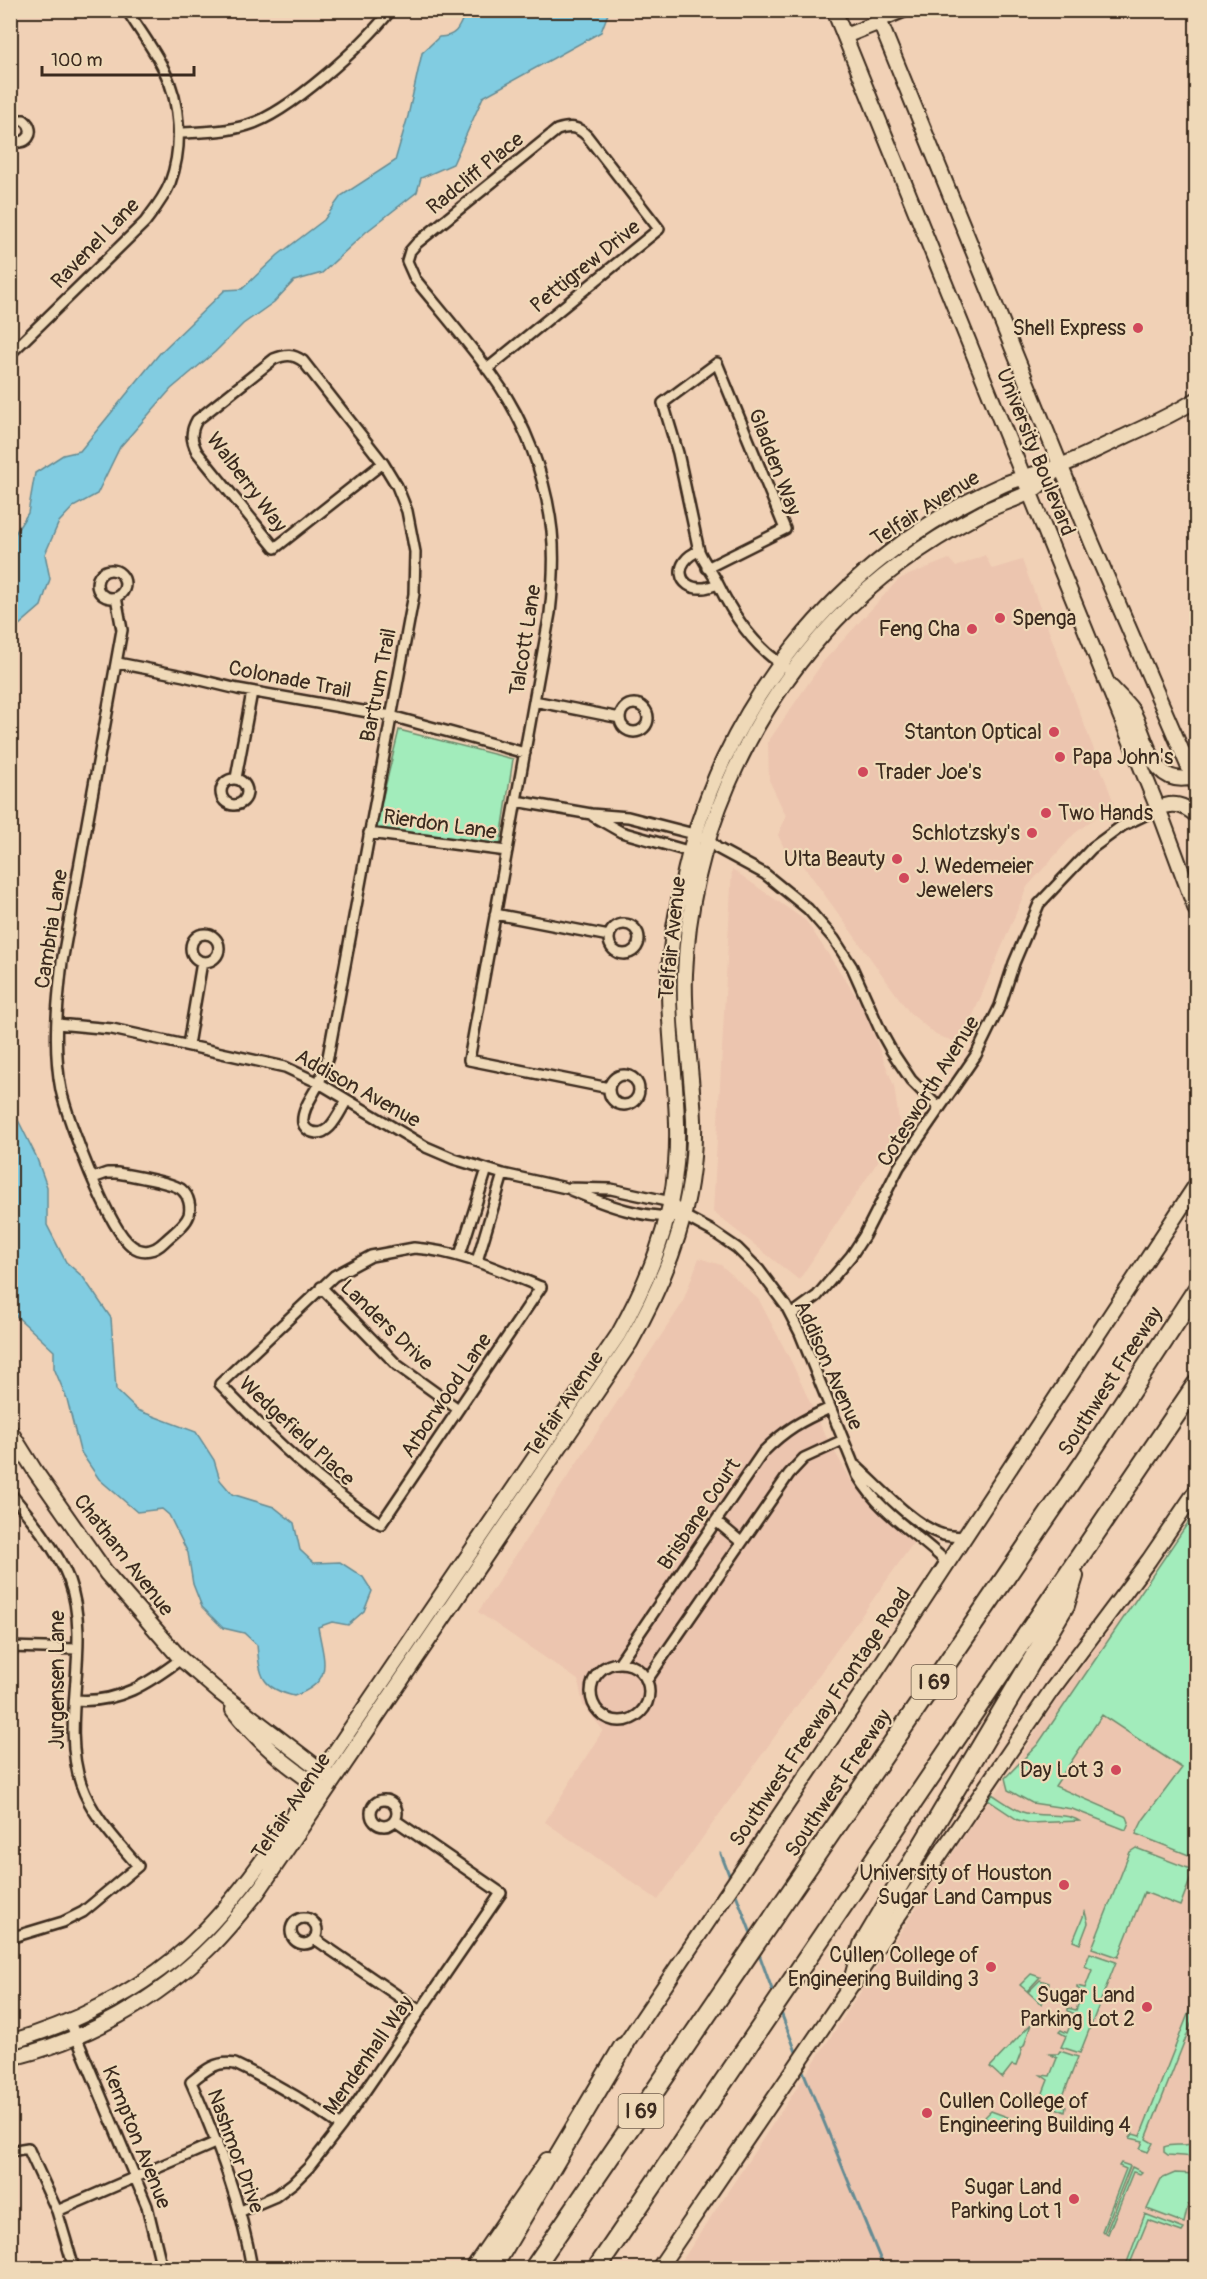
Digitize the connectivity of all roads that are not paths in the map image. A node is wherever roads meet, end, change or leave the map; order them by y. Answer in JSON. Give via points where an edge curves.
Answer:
{"nodes":[{"id":1,"x":127,"y":10,"type":"edge"},
{"id":2,"x":391,"y":10,"type":"edge"},
{"id":3,"x":834,"y":10,"type":"edge"},
{"id":4,"x":909,"y":10,"type":"edge"},
{"id":5,"x":878,"y":16,"type":"edge"},
{"id":6,"x":845,"y":36,"type":"junction"},
{"id":7,"x":10,"y":123,"type":"edge"},
{"id":8,"x":576,"y":128,"type":"joint"},
{"id":9,"x":179,"y":132,"type":"junction"},
{"id":10,"x":10,"y":139,"type":"edge"},
{"id":11,"x":407,"y":261,"type":"joint"},
{"id":12,"x":10,"y":354,"type":"edge"},
{"id":13,"x":487,"y":369,"type":"junction"},
{"id":14,"x":1197,"y":400,"type":"edge"},
{"id":15,"x":191,"y":436,"type":"joint"},
{"id":16,"x":383,"y":463,"type":"junction"},
{"id":17,"x":1062,"y":466,"type":"junction"},
{"id":18,"x":1024,"y":478,"type":"junction"},
{"id":19,"x":1030,"y":492,"type":"junction"},
{"id":20,"x":699,"y":551,"type":"junction"},
{"id":21,"x":707,"y":568,"type":"junction"},
{"id":22,"x":718,"y":584,"type":"junction"},
{"id":23,"x":116,"y":597,"type":"dead end"},
{"id":24,"x":118,"y":663,"type":"junction"},
{"id":25,"x":780,"y":663,"type":"junction"},
{"id":26,"x":793,"y":671,"type":"junction"},
{"id":27,"x":1105,"y":680,"type":"junction"},
{"id":28,"x":252,"y":692,"type":"junction"},
{"id":29,"x":534,"y":701,"type":"junction"},
{"id":30,"x":391,"y":716,"type":"junction"},
{"id":31,"x":620,"y":718,"type":"dead end"},
{"id":32,"x":525,"y":753,"type":"junction"},
{"id":33,"x":236,"y":778,"type":"dead end"},
{"id":34,"x":1195,"y":780,"type":"edge"},
{"id":35,"x":516,"y":801,"type":"junction"},
{"id":36,"x":1158,"y":809,"type":"junction"},
{"id":37,"x":591,"y":814,"type":"junction"},
{"id":38,"x":1197,"y":815,"type":"edge"},
{"id":39,"x":369,"y":833,"type":"junction"},
{"id":40,"x":694,"y":834,"type":"junction"},
{"id":41,"x":708,"y":839,"type":"junction"},
{"id":42,"x":507,"y":851,"type":"junction"},
{"id":43,"x":689,"y":851,"type":"junction"},
{"id":44,"x":704,"y":855,"type":"junction"},
{"id":45,"x":1197,"y":910,"type":"edge"},
{"id":46,"x":495,"y":914,"type":"junction"},
{"id":47,"x":609,"y":936,"type":"dead end"},
{"id":48,"x":202,"y":962,"type":"dead end"},
{"id":49,"x":57,"y":1024,"type":"junction"},
{"id":50,"x":188,"y":1045,"type":"junction"},
{"id":51,"x":319,"y":1083,"type":"junction"},
{"id":52,"x":609,"y":1088,"type":"dead end"},
{"id":53,"x":347,"y":1100,"type":"junction"},
{"id":54,"x":938,"y":1107,"type":"junction"},
{"id":55,"x":487,"y":1169,"type":"junction"},
{"id":56,"x":503,"y":1174,"type":"junction"},
{"id":57,"x":93,"y":1178,"type":"junction"},
{"id":58,"x":1197,"y":1185,"type":"edge"},
{"id":59,"x":566,"y":1188,"type":"junction"},
{"id":60,"x":670,"y":1202,"type":"junction"},
{"id":61,"x":684,"y":1216,"type":"junction"},
{"id":62,"x":667,"y":1218,"type":"junction"},
{"id":63,"x":460,"y":1255,"type":"junction"},
{"id":64,"x":477,"y":1262,"type":"junction"},
{"id":65,"x":321,"y":1287,"type":"junction"},
{"id":66,"x":1197,"y":1291,"type":"edge"},
{"id":67,"x":791,"y":1315,"type":"junction"},
{"id":68,"x":1197,"y":1385,"type":"edge"},
{"id":69,"x":830,"y":1408,"type":"junction"},
{"id":70,"x":458,"y":1409,"type":"junction"},
{"id":71,"x":10,"y":1431,"type":"edge"},
{"id":72,"x":843,"y":1440,"type":"junction"},
{"id":73,"x":854,"y":1464,"type":"junction"},
{"id":74,"x":1197,"y":1491,"type":"edge"},
{"id":75,"x":10,"y":1493,"type":"edge"},
{"id":76,"x":716,"y":1521,"type":"junction"},
{"id":77,"x":381,"y":1524,"type":"joint"},
{"id":78,"x":965,"y":1537,"type":"junction"},
{"id":79,"x":741,"y":1542,"type":"junction"},
{"id":80,"x":1080,"y":1556,"type":"junction"},
{"id":81,"x":946,"y":1564,"type":"junction"},
{"id":82,"x":10,"y":1647,"type":"edge"},
{"id":83,"x":77,"y":1649,"type":"junction"},
{"id":84,"x":181,"y":1659,"type":"junction"},
{"id":85,"x":619,"y":1663,"type":"junction"},
{"id":86,"x":647,"y":1680,"type":"junction"},
{"id":87,"x":219,"y":1692,"type":"junction"},
{"id":88,"x":75,"y":1700,"type":"junction"},
{"id":89,"x":321,"y":1771,"type":"junction"},
{"id":90,"x":334,"y":1779,"type":"junction"},
{"id":91,"x":313,"y":1783,"type":"junction"},
{"id":92,"x":326,"y":1792,"type":"junction"},
{"id":93,"x":395,"y":1820,"type":"dead end"},
{"id":94,"x":10,"y":1938,"type":"edge"},
{"id":95,"x":315,"y":1939,"type":"dead end"},
{"id":96,"x":853,"y":1981,"type":"junction"},
{"id":97,"x":420,"y":2011,"type":"junction"},
{"id":98,"x":70,"y":2022,"type":"junction"},
{"id":99,"x":76,"y":2036,"type":"junction"},
{"id":100,"x":10,"y":2042,"type":"edge"},
{"id":101,"x":623,"y":2047,"type":"junction"},
{"id":102,"x":10,"y":2058,"type":"edge"},
{"id":103,"x":341,"y":2126,"type":"junction"},
{"id":104,"x":217,"y":2142,"type":"junction"},
{"id":105,"x":10,"y":2151,"type":"edge"},
{"id":106,"x":136,"y":2177,"type":"junction"},
{"id":107,"x":57,"y":2211,"type":"junction"},
{"id":108,"x":241,"y":2211,"type":"junction"},
{"id":109,"x":74,"y":2268,"type":"edge"},
{"id":110,"x":162,"y":2268,"type":"edge"},
{"id":111,"x":252,"y":2268,"type":"edge"},
{"id":112,"x":473,"y":2268,"type":"edge"},
{"id":113,"x":492,"y":2268,"type":"edge"},
{"id":114,"x":534,"y":2268,"type":"edge"},
{"id":115,"x":597,"y":2268,"type":"edge"},
{"id":116,"x":659,"y":2268,"type":"edge"}],
"edges":[{"from":1,"to":9,"type":"street","name":"Ravenel Lane","via":[[164,70],[173,93]]},
{"from":2,"to":9,"type":"street","via":[[354,50],[268,117],[233,129]]},
{"from":3,"to":6,"type":"street","name":"University Boulevard"},
{"from":4,"to":5,"type":"street"},
{"from":5,"to":6,"type":"street"},
{"from":5,"to":17,"type":"street","name":"University Boulevard"},
{"from":6,"to":18,"type":"street","name":"University Boulevard"},
{"from":7,"to":10,"type":"street","via":[[24,120],[31,131],[24,142]]},
{"from":8,"to":11,"type":"street","name":"Radcliff Place","via":[[557,130],[417,243]]},
{"from":8,"to":13,"type":"street","name":"Pettigrew Drive","via":[[587,136],[659,229]]},
{"from":9,"to":12,"type":"street","name":"Ravenel Lane","via":[[170,183],[159,203]]},
{"from":11,"to":13,"type":"street","name":"Talcott Lane","via":[[415,279]]},
{"from":13,"to":29,"type":"street","name":"Talcott Lane","via":[[516,414],[534,456],[546,493],[552,532],[554,573],[550,613]]},
{"from":14,"to":17,"type":"street"},
{"from":15,"to":16,"type":"street","name":"Bartrum Trail","via":[[196,420],[274,359],[289,355],[303,362]]},
{"from":15,"to":16,"type":"street","name":"Walberry Way","via":[[197,452],[275,548]]},
{"from":16,"to":30,"type":"street","name":"Bartrum Trail","via":[[407,511],[415,552],[414,594]]},
{"from":17,"to":18,"type":"street","name":"Telfair Avenue"},
{"from":17,"to":19,"type":"street","name":"Telfair Avenue"},
{"from":17,"to":34,"type":"street","name":"University Boulevard"},
{"from":18,"to":19,"type":"street","name":"University Boulevard"},
{"from":18,"to":25,"type":"street","name":"Telfair Avenue","via":[[1003,484],[948,513],[880,558],[819,616]]},
{"from":19,"to":26,"type":"street","name":"Telfair Avenue","via":[[989,508],[894,567],[849,607]]},
{"from":19,"to":27,"type":"street","name":"University Boulevard"},
{"from":20,"to":21,"type":"street"},
{"from":20,"to":21,"type":"street","name":"Gladden Way","via":[[663,403],[717,363],[785,529]]},
{"from":20,"to":22,"type":"street","via":[[683,561],[684,580],[703,588]]},
{"from":21,"to":22,"type":"street"},
{"from":22,"to":25,"type":"street","via":[[746,629]]},
{"from":23,"to":24,"type":"street","name":"Cambria Lane","via":[[122,630]]},
{"from":24,"to":28,"type":"street","name":"Colonade Trail"},
{"from":24,"to":49,"type":"street","name":"Cambria Lane","via":[[62,962]]},
{"from":25,"to":26,"type":"street"},
{"from":25,"to":40,"type":"street","name":"Telfair Avenue","via":[[723,759]]},
{"from":26,"to":41,"type":"street","name":"Telfair Avenue","via":[[736,767]]},
{"from":27,"to":34,"type":"street","via":[[1131,710],[1158,768],[1172,778]]},
{"from":27,"to":36,"type":"street","name":"University Boulevard"},
{"from":28,"to":30,"type":"street","name":"Colonade Trail"},
{"from":28,"to":33,"type":"street"},
{"from":29,"to":31,"type":"street"},
{"from":29,"to":32,"type":"street","name":"Talcott Lane"},
{"from":30,"to":32,"type":"street","name":"Colonade Trail"},
{"from":30,"to":39,"type":"street","name":"Bartrum Trail"},
{"from":32,"to":35,"type":"street","name":"Talcott Lane"},
{"from":35,"to":37,"type":"street"},
{"from":35,"to":42,"type":"street","name":"Talcott Lane"},
{"from":36,"to":38,"type":"street","via":[[1176,804]]},
{"from":36,"to":45,"type":"street","name":"University Boulevard"},
{"from":36,"to":54,"type":"street","name":"Cotesworth Avenue","via":[[1122,826],[1092,848],[1039,904],[981,1046]]},
{"from":37,"to":40,"type":"street","via":[[628,817]]},
{"from":37,"to":43,"type":"street","via":[[621,832]]},
{"from":39,"to":42,"type":"street","name":"Rierdon Lane"},
{"from":39,"to":51,"type":"street","name":"Bartrum Trail","via":[[328,1057]]},
{"from":40,"to":41,"type":"street"},
{"from":40,"to":43,"type":"street","name":"Telfair Avenue"},
{"from":41,"to":44,"type":"street","name":"Telfair Avenue"},
{"from":41,"to":54,"type":"street","via":[[786,890],[834,939],[852,967],[891,1050],[911,1080]]},
{"from":42,"to":46,"type":"street","name":"Talcott Lane"},
{"from":43,"to":44,"type":"street"},
{"from":43,"to":60,"type":"street","name":"Telfair Avenue","via":[[669,976],[676,1140]]},
{"from":44,"to":61,"type":"street","name":"Telfair Avenue","via":[[691,914],[685,974],[694,1120]]},
{"from":46,"to":47,"type":"street"},
{"from":46,"to":52,"type":"street","name":"Talcott Lane","via":[[469,1060]]},
{"from":48,"to":50,"type":"street"},
{"from":49,"to":50,"type":"street","name":"Addison Avenue","via":[[112,1029]]},
{"from":49,"to":57,"type":"street","name":"Cambria Lane","via":[[62,1090]]},
{"from":50,"to":51,"type":"street","name":"Addison Avenue","via":[[285,1067]]},
{"from":51,"to":53,"type":"street","name":"Addison Avenue"},
{"from":51,"to":53,"type":"street","name":"Bartrum Trail","via":[[305,1112],[303,1123],[307,1130],[322,1133],[330,1127]]},
{"from":53,"to":55,"type":"street","name":"Addison Avenue","via":[[426,1147]]},
{"from":54,"to":67,"type":"street","name":"Cotesworth Avenue","via":[[899,1167],[851,1256],[817,1296]]},
{"from":55,"to":56,"type":"street","name":"Addison Avenue"},
{"from":55,"to":63,"type":"street"},
{"from":56,"to":59,"type":"street","name":"Addison Avenue"},
{"from":56,"to":64,"type":"street"},
{"from":57,"to":57,"type":"street","name":"Cambria Lane","via":[[117,1173],[173,1185],[183,1190],[190,1209],[186,1222],[159,1247],[140,1250],[125,1240]]},
{"from":58,"to":78,"type":"street","name":"Southwest Freeway Frontage Road"},
{"from":59,"to":60,"type":"street","name":"Addison Avenue","via":[[611,1189]]},
{"from":59,"to":62,"type":"street","name":"Addison Avenue","via":[[608,1206]]},
{"from":60,"to":61,"type":"street","name":"Addison Avenue"},
{"from":60,"to":62,"type":"street","name":"Telfair Avenue"},
{"from":61,"to":62,"type":"street","name":"Addison Avenue"},
{"from":61,"to":67,"type":"street","name":"Addison Avenue","via":[[737,1248],[759,1270]]},
{"from":61,"to":90,"type":"street","name":"Telfair Avenue","via":[[667,1270],[630,1343]]},
{"from":62,"to":89,"type":"street","name":"Telfair Avenue","via":[[653,1266],[618,1335]]},
{"from":63,"to":64,"type":"street"},
{"from":63,"to":65,"type":"street","via":[[414,1248],[392,1251],[352,1264]]},
{"from":64,"to":70,"type":"street","name":"Arborwood Lane","via":[[541,1287]]},
{"from":65,"to":70,"type":"street","name":"Landers Drive","via":[[397,1365]]},
{"from":65,"to":77,"type":"street","name":"Wedgefield Place","via":[[220,1384],[303,1467]]},
{"from":66,"to":114,"type":"highway","name":"Southwest Freeway","number":"I 69"},
{"from":67,"to":69,"type":"street","name":"Addison Avenue"},
{"from":68,"to":80,"type":"highway","number":"I 69"},
{"from":69,"to":72,"type":"street","name":"Addison Avenue"},
{"from":69,"to":76,"type":"street","name":"Brisbane Court","via":[[780,1435],[763,1452]]},
{"from":70,"to":77,"type":"street","name":"Arborwood Lane"},
{"from":71,"to":84,"type":"street","name":"Chatham Avenue","via":[[107,1574]]},
{"from":72,"to":73,"type":"street","name":"Addison Avenue"},
{"from":72,"to":79,"type":"street","name":"Brisbane Court","via":[[804,1458],[789,1473]]},
{"from":73,"to":78,"type":"street","name":"Addison Avenue","via":[[924,1526],[942,1535]]},
{"from":73,"to":81,"type":"street","name":"Addison Avenue","via":[[880,1507]]},
{"from":74,"to":96,"type":"street","via":[[1051,1691]]},
{"from":75,"to":83,"type":"street","name":"Jurgensen Lane","via":[[69,1580],[76,1610]]},
{"from":76,"to":79,"type":"street"},
{"from":76,"to":85,"type":"street","name":"Brisbane Court"},
{"from":78,"to":81,"type":"street","name":"Southwest Freeway Frontage Road"},
{"from":79,"to":86,"type":"street","name":"Brisbane Court"},
{"from":80,"to":96,"type":"highway","via":[[1065,1605],[863,1945]]},
{"from":80,"to":115,"type":"highway","number":"I 69"},
{"from":81,"to":101,"type":"street","name":"Southwest Freeway Frontage Road"},
{"from":82,"to":83,"type":"street"},
{"from":83,"to":88,"type":"street","name":"Jurgensen Lane"},
{"from":84,"to":87,"type":"street","name":"Chatham Avenue"},
{"from":84,"to":88,"type":"street","via":[[129,1692],[104,1700]]},
{"from":85,"to":86,"type":"street","via":[[634,1666]]},
{"from":85,"to":86,"type":"street","name":"Brisbane Court","via":[[606,1667],[593,1682],[593,1701],[604,1716],[621,1721],[639,1714],[649,1699]]},
{"from":87,"to":89,"type":"street","name":"Chatham Avenue"},
{"from":87,"to":91,"type":"street","name":"Chatham Avenue","via":[[254,1736]]},
{"from":88,"to":94,"type":"street","name":"Jurgensen Lane","via":[[74,1742],[81,1785],[101,1823],[138,1866],[83,1912]]},
{"from":89,"to":90,"type":"street","name":"Chatham Avenue"},
{"from":89,"to":91,"type":"street","name":"Telfair Avenue"},
{"from":90,"to":92,"type":"street","name":"Telfair Avenue"},
{"from":91,"to":92,"type":"street","name":"Chatham Avenue"},
{"from":91,"to":98,"type":"street","name":"Telfair Avenue","via":[[246,1881],[201,1934],[124,1995]]},
{"from":92,"to":99,"type":"street","name":"Telfair Avenue","via":[[257,1893],[212,1945],[161,1989]]},
{"from":93,"to":97,"type":"street","name":"Mendenhall Way","via":[[501,1893]]},
{"from":95,"to":97,"type":"street"},
{"from":96,"to":116,"type":"street"},
{"from":97,"to":103,"type":"street","name":"Mendenhall Way"},
{"from":98,"to":99,"type":"street","name":"Kempton Avenue"},
{"from":98,"to":100,"type":"street","name":"Telfair Avenue"},
{"from":99,"to":102,"type":"street","name":"Telfair Avenue"},
{"from":99,"to":106,"type":"street","name":"Kempton Avenue"},
{"from":101,"to":112,"type":"street","name":"Southwest Freeway Frontage Road"},
{"from":101,"to":113,"type":"highway"},
{"from":103,"to":104,"type":"street","name":"Nashmor Drive","via":[[282,2086],[226,2062],[191,2082]]},
{"from":103,"to":108,"type":"street","name":"Mendenhall Way","via":[[293,2183],[259,2205]]},
{"from":104,"to":106,"type":"street"},
{"from":104,"to":108,"type":"street","name":"Nashmor Drive"},
{"from":105,"to":107,"type":"street","via":[[28,2148]]},
{"from":106,"to":107,"type":"street"},
{"from":106,"to":110,"type":"street","name":"Kempton Avenue"},
{"from":107,"to":109,"type":"street"},
{"from":108,"to":111,"type":"street","name":"Nashmor Drive"}]}
